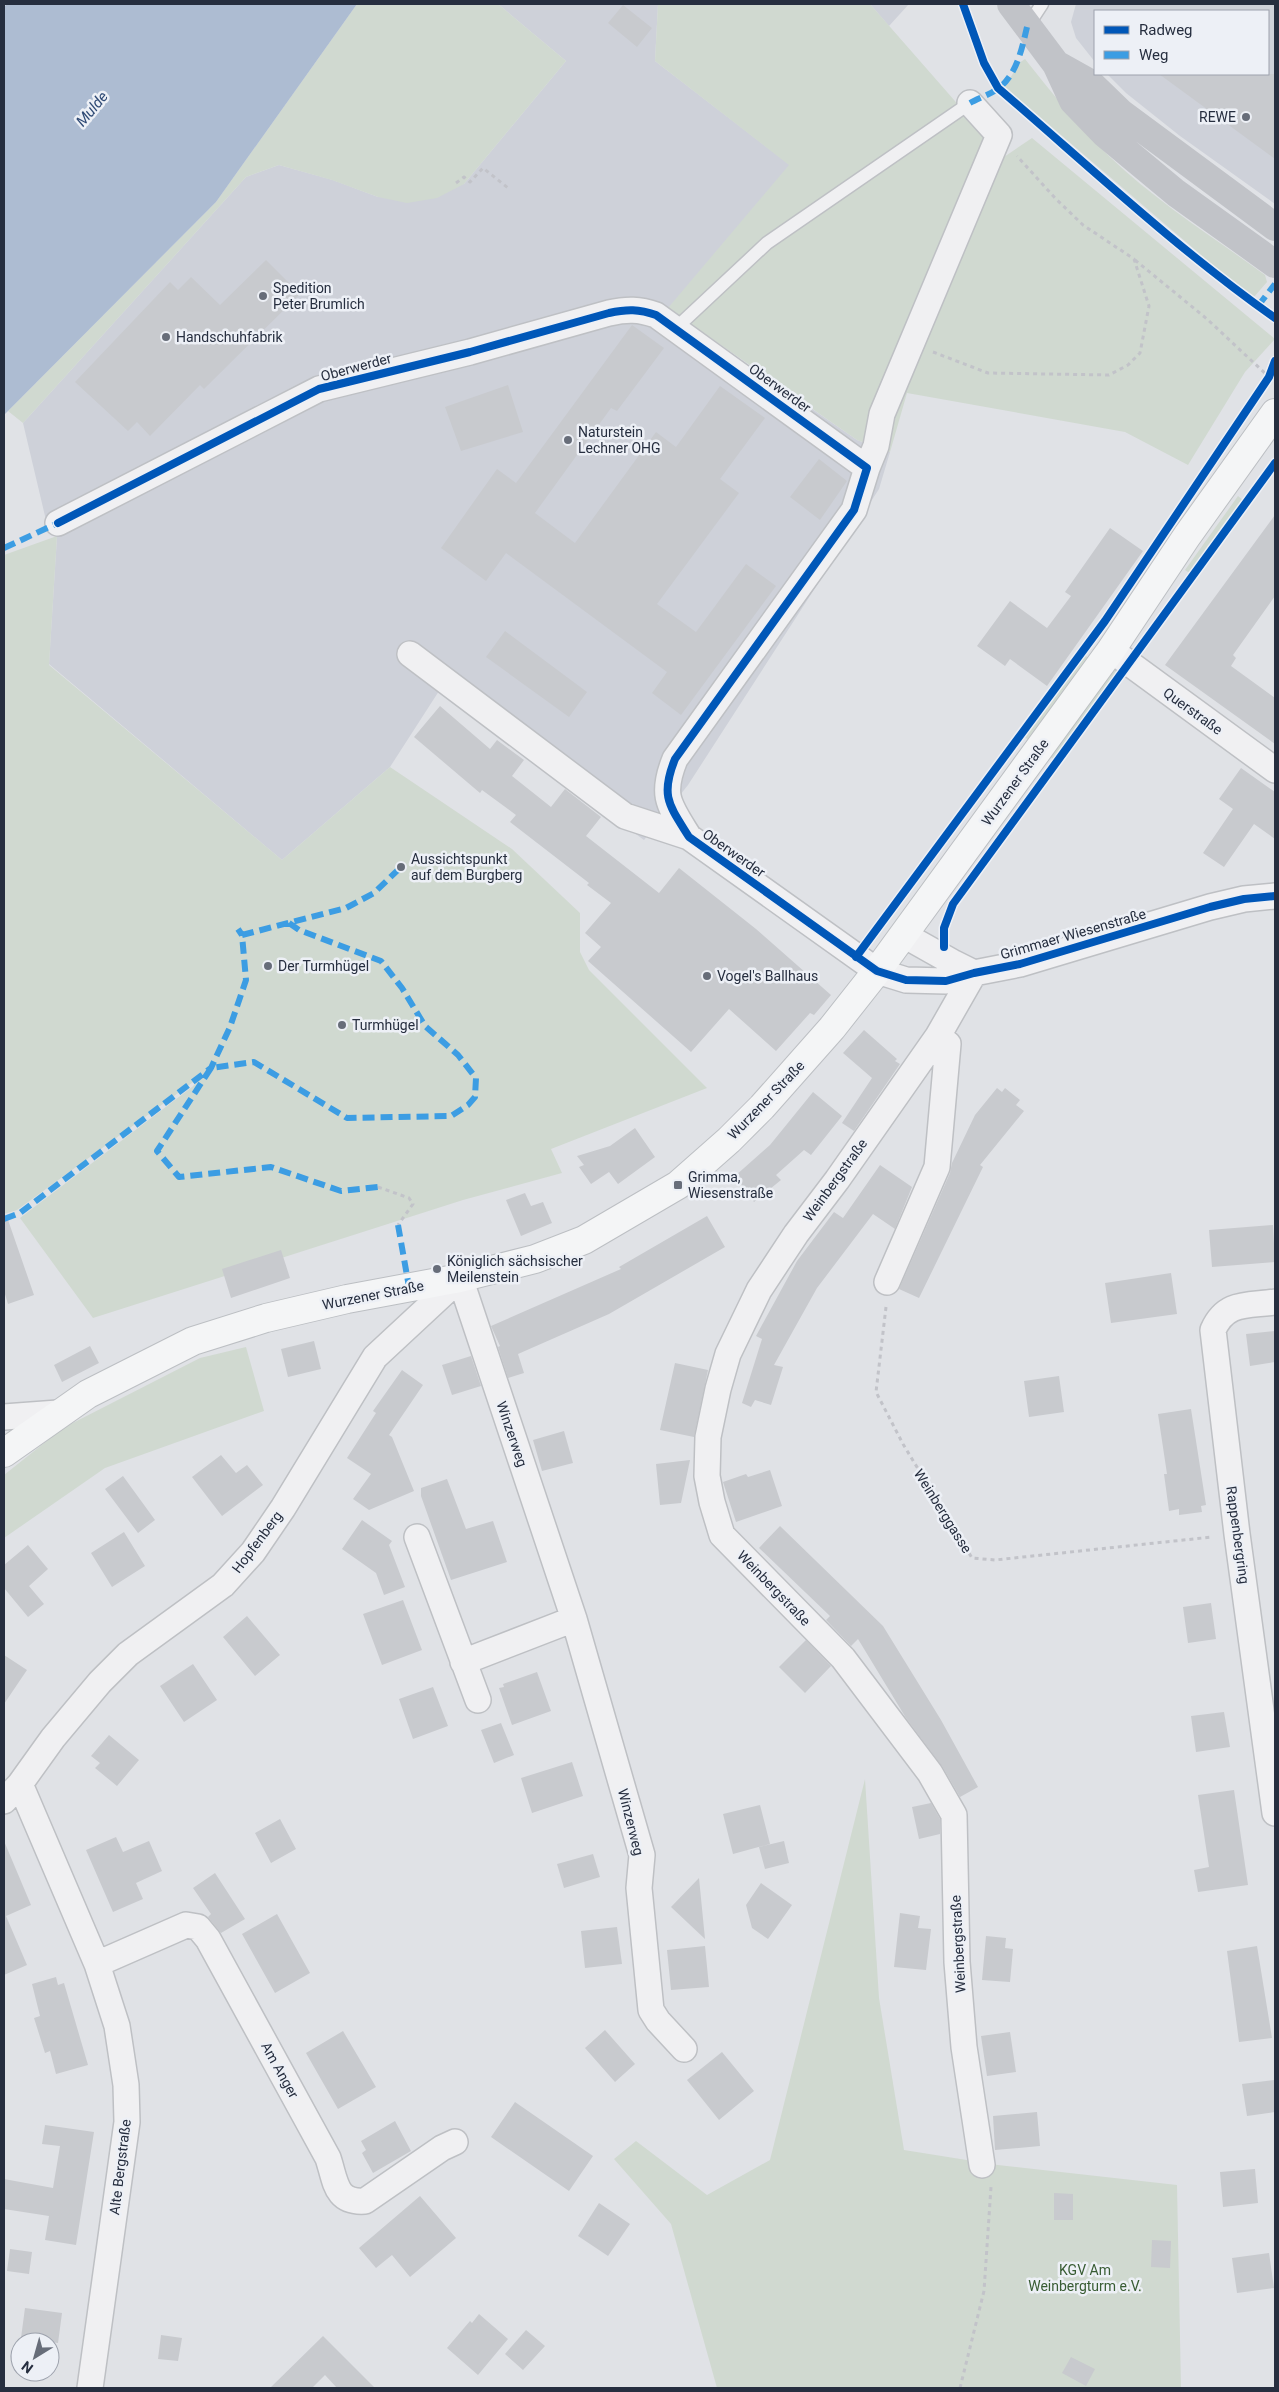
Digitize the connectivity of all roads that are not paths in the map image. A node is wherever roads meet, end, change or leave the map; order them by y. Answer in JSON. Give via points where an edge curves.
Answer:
{"nodes":[{"id":1,"x":1011,"y":4,"type":"edge"},
{"id":2,"x":1042,"y":4,"type":"edge"},
{"id":3,"x":1027,"y":27,"type":"junction"},
{"id":4,"x":1056,"y":64,"type":"junction"},
{"id":5,"x":970,"y":103,"type":"joint"},
{"id":6,"x":1275,"y":227,"type":"edge"},
{"id":7,"x":1275,"y":264,"type":"edge"},
{"id":8,"x":675,"y":329,"type":"junction"},
{"id":9,"x":1275,"y":413,"type":"edge"},
{"id":10,"x":868,"y":468,"type":"junction"},
{"id":11,"x":58,"y":523,"type":"dead end"},
{"id":12,"x":1111,"y":650,"type":"junction"},
{"id":13,"x":410,"y":654,"type":"dead end"},
{"id":14,"x":1275,"y":770,"type":"edge"},
{"id":15,"x":689,"y":837,"type":"junction"},
{"id":16,"x":1275,"y":896,"type":"edge"},
{"id":17,"x":904,"y":935,"type":"junction"},
{"id":18,"x":877,"y":971,"type":"junction"},
{"id":19,"x":974,"y":973,"type":"junction"},
{"id":20,"x":938,"y":1036,"type":"junction"},
{"id":21,"x":460,"y":1278,"type":"junction"},
{"id":22,"x":887,"y":1290,"type":"road end"},
{"id":23,"x":1275,"y":1302,"type":"edge"},
{"id":24,"x":58,"y":1413,"type":"junction"},
{"id":25,"x":4,"y":1417,"type":"edge"},
{"id":26,"x":4,"y":1453,"type":"edge"},
{"id":27,"x":417,"y":1537,"type":"dead end"},
{"id":28,"x":574,"y":1619,"type":"junction"},
{"id":29,"x":463,"y":1662,"type":"junction"},
{"id":30,"x":1266,"y":1674,"type":"edge"},
{"id":31,"x":478,"y":1700,"type":"dead end"},
{"id":32,"x":12,"y":1793,"type":"edge"},
{"id":33,"x":1275,"y":1813,"type":"edge"},
{"id":34,"x":97,"y":1964,"type":"junction"},
{"id":35,"x":684,"y":2049,"type":"dead end"},
{"id":36,"x":455,"y":2142,"type":"dead end"},
{"id":37,"x":982,"y":2165,"type":"road end"},
{"id":38,"x":90,"y":2388,"type":"edge"}],
"edges":[{"from":1,"to":3,"type":"main road"},
{"from":2,"to":3,"type":"lane"},
{"from":3,"to":4,"type":"main road"},
{"from":4,"to":6,"type":"main road","via":[[1090,83],[1128,118]]},
{"from":4,"to":7,"type":"main road","via":[[1073,101],[1105,134],[1176,192]]},
{"from":5,"to":8,"type":"lane","via":[[768,243]]},
{"from":5,"to":10,"type":"street","via":[[999,135],[882,414]]},
{"from":8,"to":10,"type":"street","name":"Oberwerder"},
{"from":8,"to":11,"type":"street","name":"Oberwerder","via":[[656,315],[640,309],[625,309],[319,389]]},
{"from":9,"to":12,"type":"main road","name":"Wurzener Straße"},
{"from":10,"to":15,"type":"street","name":"Oberwerder","via":[[854,510],[675,759],[666,781],[670,808]]},
{"from":12,"to":14,"type":"street","name":"Querstraße"},
{"from":12,"to":17,"type":"main road","name":"Wurzener Straße"},
{"from":13,"to":15,"type":"street","name":"Oberwerder","via":[[625,816]]},
{"from":15,"to":18,"type":"street","name":"Oberwerder"},
{"from":16,"to":19,"type":"street","name":"Grimmaer Wiesenstraße","via":[[1210,907],[1020,964]]},
{"from":17,"to":18,"type":"main road","name":"Wurzener Straße"},
{"from":17,"to":19,"type":"street"},
{"from":18,"to":19,"type":"street","name":"Grimmaer Wiesenstraße","via":[[906,980],[946,981]]},
{"from":18,"to":21,"type":"main road","name":"Wurzener Straße","via":[[768,1101],[678,1185],[584,1240],[535,1259]]},
{"from":19,"to":20,"type":"street","name":"Weinbergstraße"},
{"from":20,"to":22,"type":"street","via":[[948,1044],[937,1167]]},
{"from":20,"to":37,"type":"street","name":"Weinbergstraße","via":[[759,1290],[728,1354],[718,1389],[708,1437],[707,1476],[722,1535],[843,1658],[930,1773],[954,1815],[964,2048]]},
{"from":21,"to":24,"type":"main road","name":"Wurzener Straße","via":[[347,1298],[193,1341],[88,1394]]},
{"from":21,"to":28,"type":"street","name":"Winzerweg"},
{"from":21,"to":32,"type":"street","name":"Hopfenberg","via":[[375,1357],[253,1552],[223,1585],[128,1654],[100,1682]]},
{"from":23,"to":30,"type":"street","name":"Rappenbergring","via":[[1230,1308],[1219,1317],[1212,1330],[1237,1534]]},
{"from":24,"to":25,"type":"street"},
{"from":24,"to":26,"type":"main road","name":"Wurzener Straße"},
{"from":27,"to":29,"type":"street"},
{"from":28,"to":29,"type":"street"},
{"from":28,"to":35,"type":"street","name":"Winzerweg","via":[[642,1854],[639,1888],[651,2010]]},
{"from":29,"to":31,"type":"street"},
{"from":30,"to":33,"type":"street","name":"Rappenbergring"},
{"from":32,"to":34,"type":"street","name":"Alte Bergstraße"},
{"from":34,"to":36,"type":"street","name":"Am Anger","via":[[186,1925],[198,1927],[208,1939],[328,2158],[340,2194],[351,2202],[365,2200]]},
{"from":34,"to":38,"type":"street","name":"Alte Bergstraße","via":[[117,2026],[126,2085],[127,2122]]}]}
